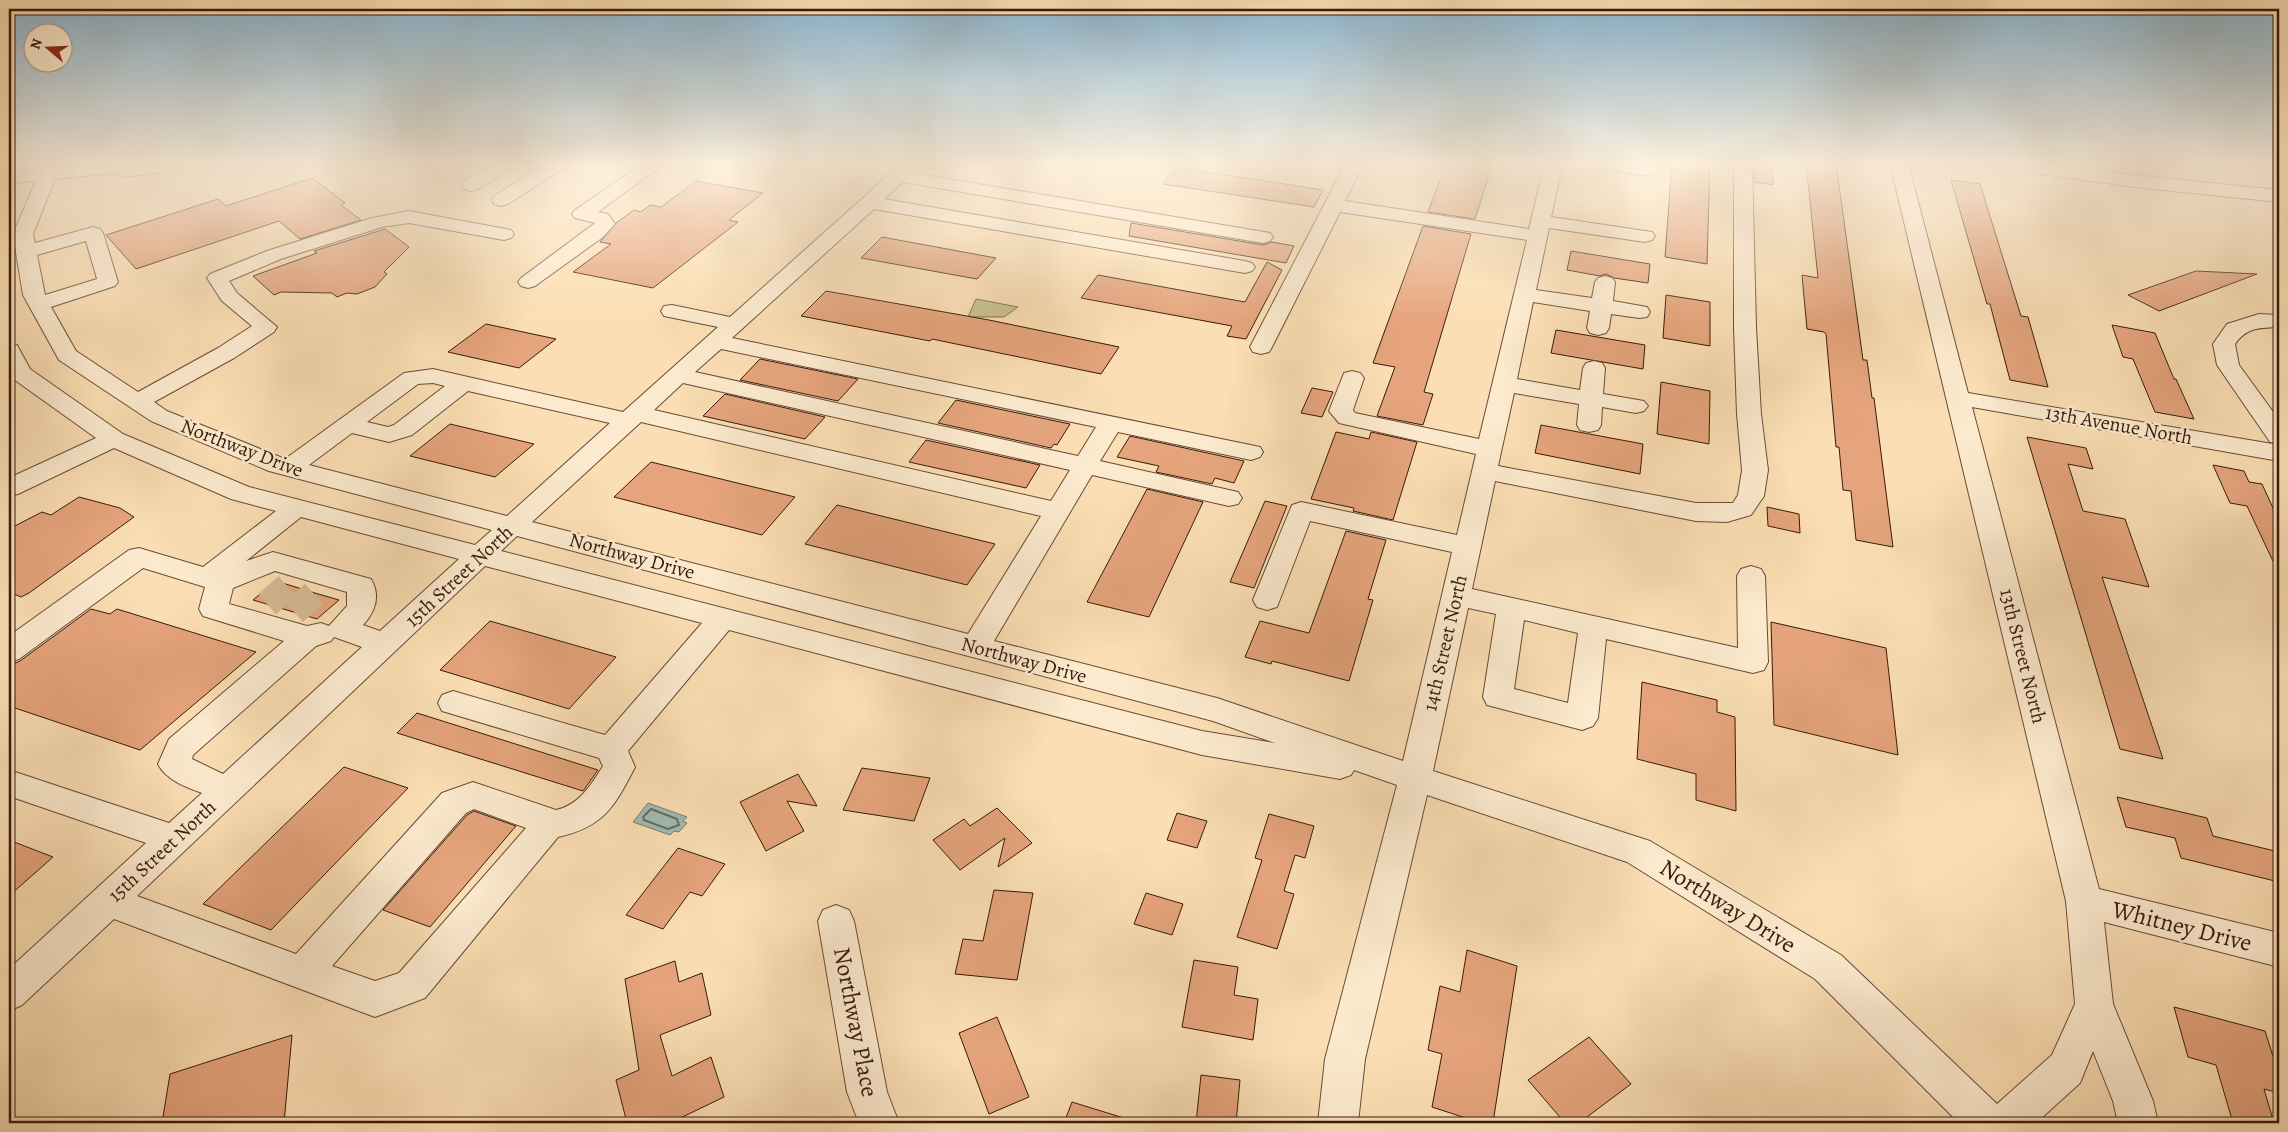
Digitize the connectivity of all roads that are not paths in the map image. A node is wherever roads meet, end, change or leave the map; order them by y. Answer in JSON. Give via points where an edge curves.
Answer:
{"nodes":[{"id":1,"x":31,"y":216,"type":"edge"},
{"id":2,"x":591,"y":216,"type":"edge"},
{"id":3,"x":854,"y":216,"type":"edge"},
{"id":4,"x":950,"y":216,"type":"edge"},
{"id":5,"x":1096,"y":216,"type":"edge"},
{"id":6,"x":1137,"y":216,"type":"edge"},
{"id":7,"x":1328,"y":216,"type":"edge"},
{"id":8,"x":1426,"y":216,"type":"edge"},
{"id":9,"x":1542,"y":216,"type":"edge"},
{"id":10,"x":1744,"y":216,"type":"edge"},
{"id":11,"x":1912,"y":216,"type":"edge"},
{"id":12,"x":1613,"y":222,"type":"junction"},
{"id":13,"x":1539,"y":229,"type":"junction"},
{"id":14,"x":504,"y":234,"type":"dead end"},
{"id":15,"x":1263,"y":236,"type":"dead end"},
{"id":16,"x":1645,"y":236,"type":"dead end"},
{"id":17,"x":1078,"y":238,"type":"junction"},
{"id":18,"x":1608,"y":251,"type":"dead end"},
{"id":19,"x":26,"y":252,"type":"junction"},
{"id":20,"x":1245,"y":267,"type":"dead end"},
{"id":21,"x":528,"y":282,"type":"dead end"},
{"id":22,"x":1604,"y":282,"type":"dead end"},
{"id":23,"x":1524,"y":294,"type":"junction"},
{"id":24,"x":39,"y":304,"type":"junction"},
{"id":25,"x":1600,"y":306,"type":"junction"},
{"id":26,"x":672,"y":311,"type":"dead end"},
{"id":27,"x":1639,"y":312,"type":"dead end"},
{"id":28,"x":2279,"y":321,"type":"edge"},
{"id":29,"x":732,"y":324,"type":"junction"},
{"id":30,"x":1598,"y":328,"type":"dead end"},
{"id":31,"x":714,"y":341,"type":"junction"},
{"id":32,"x":1261,"y":347,"type":"dead end"},
{"id":33,"x":9,"y":350,"type":"edge"},
{"id":34,"x":1594,"y":368,"type":"dead end"},
{"id":35,"x":677,"y":375,"type":"junction"},
{"id":36,"x":1352,"y":378,"type":"dead end"},
{"id":37,"x":463,"y":383,"type":"junction"},
{"id":38,"x":1504,"y":384,"type":"junction"},
{"id":39,"x":1592,"y":398,"type":"junction"},
{"id":40,"x":1959,"y":398,"type":"junction"},
{"id":41,"x":137,"y":402,"type":"junction"},
{"id":42,"x":1636,"y":406,"type":"dead end"},
{"id":43,"x":632,"y":416,"type":"junction"},
{"id":44,"x":1111,"y":423,"type":"junction"},
{"id":45,"x":347,"y":425,"type":"junction"},
{"id":46,"x":1589,"y":425,"type":"dead end"},
{"id":47,"x":2279,"y":437,"type":"edge"},
{"id":48,"x":114,"y":439,"type":"junction"},
{"id":49,"x":1251,"y":452,"type":"dead end"},
{"id":50,"x":2279,"y":452,"type":"edge"},
{"id":51,"x":1487,"y":460,"type":"junction"},
{"id":52,"x":1084,"y":467,"type":"junction"},
{"id":53,"x":289,"y":468,"type":"junction"},
{"id":54,"x":9,"y":488,"type":"edge"},
{"id":55,"x":1228,"y":498,"type":"dead end"},
{"id":56,"x":296,"y":508,"type":"junction"},
{"id":57,"x":1057,"y":511,"type":"junction"},
{"id":58,"x":513,"y":525,"type":"junction"},
{"id":59,"x":1467,"y":546,"type":"junction"},
{"id":60,"x":480,"y":556,"type":"junction"},
{"id":61,"x":1751,"y":576,"type":"dead end"},
{"id":62,"x":214,"y":580,"type":"junction"},
{"id":63,"x":1456,"y":595,"type":"junction"},
{"id":64,"x":1267,"y":600,"type":"dead end"},
{"id":65,"x":293,"y":603,"type":"junction"},
{"id":66,"x":1511,"y":608,"type":"junction"},
{"id":67,"x":724,"y":618,"type":"junction"},
{"id":68,"x":1593,"y":626,"type":"junction"},
{"id":69,"x":342,"y":629,"type":"junction"},
{"id":70,"x":385,"y":644,"type":"junction"},
{"id":71,"x":975,"y":647,"type":"junction"},
{"id":72,"x":9,"y":651,"type":"edge"},
{"id":73,"x":453,"y":703,"type":"dead end"},
{"id":74,"x":611,"y":749,"type":"junction"},
{"id":75,"x":1415,"y":778,"type":"junction"},
{"id":76,"x":9,"y":783,"type":"edge"},
{"id":77,"x":229,"y":789,"type":"junction"},
{"id":78,"x":551,"y":822,"type":"junction"},
{"id":79,"x":175,"y":839,"type":"junction"},
{"id":80,"x":108,"y":901,"type":"junction"},
{"id":81,"x":2084,"y":901,"type":"junction"},
{"id":82,"x":836,"y":921,"type":"dead end"},
{"id":83,"x":2279,"y":950,"type":"edge"},
{"id":84,"x":302,"y":973,"type":"junction"},
{"id":85,"x":9,"y":993,"type":"edge"},
{"id":86,"x":2094,"y":1004,"type":"junction"},
{"id":87,"x":879,"y":1123,"type":"edge"},
{"id":88,"x":1338,"y":1123,"type":"edge"},
{"id":89,"x":1987,"y":1123,"type":"edge"},
{"id":90,"x":2006,"y":1123,"type":"edge"},
{"id":91,"x":2138,"y":1123,"type":"edge"}],
"edges":[{"from":1,"to":19,"type":"street","name":"Northway Drive","via":[[23,234]]},
{"from":2,"to":21,"type":"street","via":[[601,218],[604,224],[596,233]]},
{"from":3,"to":29,"type":"street","name":"15th Street North"},
{"from":4,"to":17,"type":"street"},
{"from":5,"to":17,"type":"street"},
{"from":6,"to":15,"type":"street"},
{"from":7,"to":32,"type":"street"},
{"from":8,"to":13,"type":"street"},
{"from":9,"to":13,"type":"street","name":"14th Street North"},
{"from":10,"to":51,"type":"street","via":[[1745,328],[1755,470],[1751,496],[1742,509],[1727,513],[1696,512]]},
{"from":11,"to":40,"type":"street","name":"13th Street North"},
{"from":12,"to":13,"type":"street"},
{"from":12,"to":16,"type":"street"},
{"from":12,"to":18,"type":"street"},
{"from":13,"to":23,"type":"street","name":"14th Street North"},
{"from":14,"to":41,"type":"street","via":[[409,217],[379,222],[230,271],[217,278],[229,297],[266,327]]},
{"from":17,"to":20,"type":"street"},
{"from":19,"to":24,"type":"street","name":"Northway Drive","via":[[34,295]]},
{"from":19,"to":24,"type":"street","via":[[93,233],[108,282]]},
{"from":22,"to":25,"type":"street"},
{"from":23,"to":25,"type":"street"},
{"from":23,"to":38,"type":"street","name":"14th Street North"},
{"from":24,"to":41,"type":"street","name":"Northway Drive","via":[[67,355]]},
{"from":25,"to":27,"type":"street"},
{"from":25,"to":30,"type":"street"},
{"from":26,"to":29,"type":"street"},
{"from":28,"to":47,"type":"street","via":[[2259,321],[2235,329],[2224,344],[2228,365]]},
{"from":29,"to":31,"type":"street","name":"15th Street North"},
{"from":31,"to":35,"type":"street","name":"15th Street North"},
{"from":31,"to":44,"type":"street"},
{"from":33,"to":48,"type":"street","name":"Northway Drive","via":[[20,373]]},
{"from":34,"to":39,"type":"street"},
{"from":35,"to":43,"type":"street","name":"15th Street North"},
{"from":35,"to":52,"type":"street"},
{"from":36,"to":51,"type":"street","via":[[1341,411],[1347,418]]},
{"from":37,"to":43,"type":"street"},
{"from":37,"to":45,"type":"street","via":[[433,376],[412,378]]},
{"from":37,"to":45,"type":"street","via":[[403,430],[389,436]]},
{"from":38,"to":39,"type":"street"},
{"from":38,"to":51,"type":"street","name":"14th Street North"},
{"from":39,"to":42,"type":"street"},
{"from":39,"to":46,"type":"street"},
{"from":40,"to":50,"type":"street","name":"13th Avenue North"},
{"from":40,"to":81,"type":"street","name":"13th Street North"},
{"from":41,"to":53,"type":"street","name":"Northway Drive","via":[[159,416]]},
{"from":43,"to":57,"type":"street"},
{"from":43,"to":58,"type":"street","name":"15th Street North"},
{"from":44,"to":49,"type":"street"},
{"from":44,"to":52,"type":"street"},
{"from":45,"to":53,"type":"street"},
{"from":48,"to":54,"type":"street"},
{"from":48,"to":56,"type":"street","name":"Northway Drive","via":[[240,494]]},
{"from":51,"to":59,"type":"street","name":"14th Street North"},
{"from":52,"to":55,"type":"street"},
{"from":52,"to":57,"type":"street"},
{"from":53,"to":58,"type":"street","name":"Northway Drive"},
{"from":56,"to":60,"type":"street","name":"Northway Drive"},
{"from":56,"to":62,"type":"street"},
{"from":57,"to":71,"type":"street"},
{"from":58,"to":60,"type":"street","name":"15th Street North"},
{"from":58,"to":71,"type":"street","name":"Northway Drive"},
{"from":59,"to":63,"type":"street","name":"14th Street North"},
{"from":59,"to":64,"type":"street","via":[[1301,511]]},
{"from":60,"to":67,"type":"street","name":"Northway Drive"},
{"from":60,"to":70,"type":"street","name":"15th Street North"},
{"from":61,"to":68,"type":"street","via":[[1753,662]]},
{"from":62,"to":65,"type":"street","via":[[213,609]]},
{"from":62,"to":65,"type":"street","via":[[273,560]]},
{"from":62,"to":72,"type":"street","via":[[139,557]]},
{"from":63,"to":66,"type":"street"},
{"from":63,"to":75,"type":"street","name":"14th Street North"},
{"from":65,"to":69,"type":"street"},
{"from":65,"to":69,"type":"street","via":[[361,586],[361,609]]},
{"from":65,"to":77,"type":"street","via":[[180,748],[174,764],[198,778]]},
{"from":66,"to":68,"type":"street"},
{"from":66,"to":68,"type":"street","via":[[1498,697],[1582,718]]},
{"from":67,"to":74,"type":"street"},
{"from":67,"to":75,"type":"street","name":"Northway Drive","via":[[1202,743]]},
{"from":69,"to":70,"type":"street"},
{"from":70,"to":77,"type":"street","name":"15th Street North"},
{"from":71,"to":75,"type":"street","name":"Northway Drive","via":[[1217,710]]},
{"from":73,"to":74,"type":"street"},
{"from":74,"to":78,"type":"street","via":[[619,767],[600,800],[573,820]]},
{"from":75,"to":88,"type":"street","name":"14th Street North","via":[[1344,1059]]},
{"from":75,"to":89,"type":"street","name":"Northway Drive","via":[[1638,850],[1828,967]]},
{"from":76,"to":79,"type":"street"},
{"from":77,"to":79,"type":"street","name":"15th Street North"},
{"from":78,"to":84,"type":"street","via":[[473,795],[454,802]]},
{"from":78,"to":84,"type":"street","via":[[412,986],[376,999]]},
{"from":79,"to":80,"type":"street","name":"15th Street North"},
{"from":80,"to":84,"type":"street"},
{"from":80,"to":85,"type":"street","name":"15th Street North"},
{"from":81,"to":83,"type":"street","name":"Whitney Drive"},
{"from":81,"to":86,"type":"street","name":"13th Street North"},
{"from":82,"to":87,"type":"street","name":"Northway Place","via":[[868,1092]]},
{"from":86,"to":90,"type":"street","name":"13th Street North","via":[[2066,1069]]},
{"from":86,"to":91,"type":"street","via":[[2133,1101]]}]}
